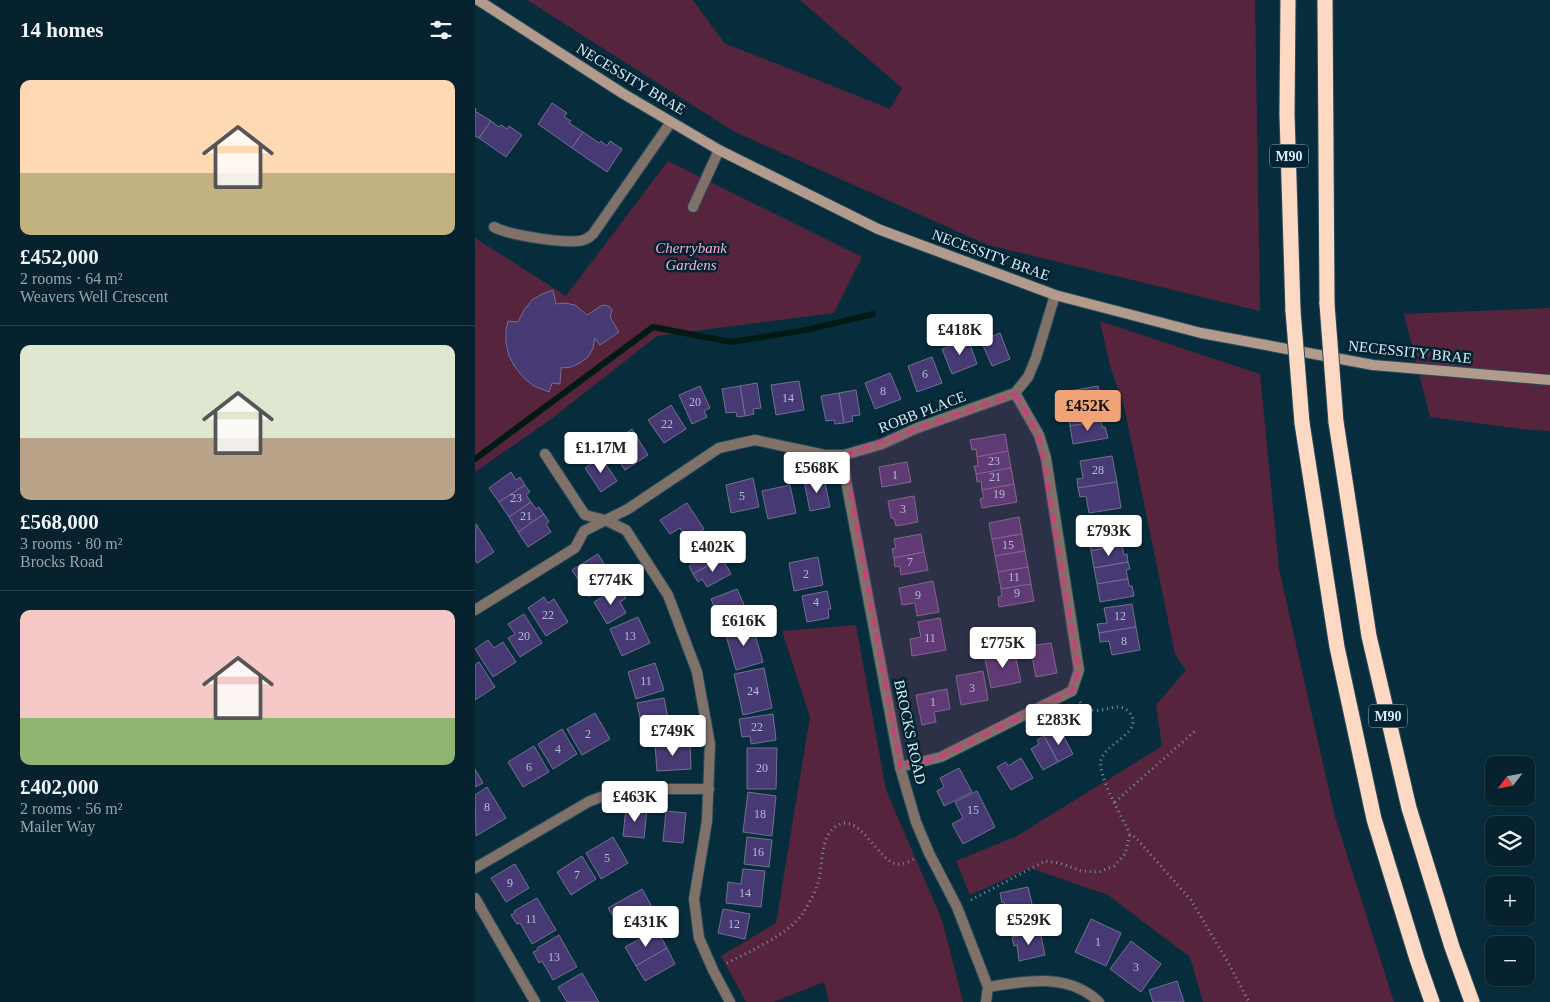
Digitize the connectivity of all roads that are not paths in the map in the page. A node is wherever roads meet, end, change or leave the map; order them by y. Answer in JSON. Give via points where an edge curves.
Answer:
{"nodes":[{"id":1,"x":478,"y":0,"type":"edge"},
{"id":2,"x":1287,"y":0,"type":"edge"},
{"id":3,"x":1325,"y":0,"type":"edge"},
{"id":4,"x":671,"y":122,"type":"junction"},
{"id":5,"x":719,"y":150,"type":"junction"},
{"id":6,"x":693,"y":207,"type":"dead end"},
{"id":7,"x":495,"y":227,"type":"dead end"},
{"id":8,"x":1055,"y":295,"type":"junction"},
{"id":9,"x":1550,"y":380,"type":"edge"},
{"id":10,"x":1015,"y":393,"type":"junction"},
{"id":11,"x":545,"y":454,"type":"dead end"},
{"id":12,"x":844,"y":454,"type":"junction"},
{"id":13,"x":605,"y":520,"type":"junction"},
{"id":14,"x":475,"y":610,"type":"edge"},
{"id":15,"x":900,"y":767,"type":"junction"},
{"id":16,"x":709,"y":789,"type":"junction"},
{"id":17,"x":475,"y":868,"type":"edge"},
{"id":18,"x":475,"y":898,"type":"edge"},
{"id":19,"x":988,"y":987,"type":"junction"},
{"id":20,"x":535,"y":1002,"type":"edge"},
{"id":21,"x":730,"y":1002,"type":"edge"},
{"id":22,"x":986,"y":1002,"type":"edge"},
{"id":23,"x":1099,"y":1002,"type":"edge"},
{"id":24,"x":1432,"y":1002,"type":"edge"},
{"id":25,"x":1472,"y":1002,"type":"edge"}],
"edges":[{"from":1,"to":4,"type":"main road","name":"NECESSITY BRAE"},
{"from":2,"to":24,"type":"highway","number":"M90","bridge":true,"via":[[1293,311],[1302,424],[1337,647],[1374,819]]},
{"from":3,"to":25,"type":"highway","number":"M90","bridge":true,"via":[[1327,304],[1336,422],[1369,636],[1409,808]]},
{"from":4,"to":5,"type":"main road","name":"NECESSITY BRAE"},
{"from":4,"to":7,"type":"street","via":[[586,240],[555,241],[503,232]]},
{"from":5,"to":6,"type":"street"},
{"from":5,"to":8,"type":"main road","name":"NECESSITY BRAE","via":[[878,229]]},
{"from":8,"to":9,"type":"main road","name":"NECESSITY BRAE","via":[[1201,333],[1373,366]]},
{"from":8,"to":10,"type":"street","via":[[1036,358],[1028,377]]},
{"from":10,"to":12,"type":"street","name":"ROBB PLACE","via":[[881,444]]},
{"from":10,"to":15,"type":"street","via":[[1039,436],[1045,458],[1079,670],[1072,691],[941,757]]},
{"from":11,"to":13,"type":"street","via":[[585,515]]},
{"from":12,"to":13,"type":"street","name":"ROBB PLACE","via":[[825,455],[755,440],[719,448],[628,509]]},
{"from":12,"to":15,"type":"street","name":"BROCKS ROAD","via":[[845,481]]},
{"from":13,"to":14,"type":"street","name":"ROBB PLACE","via":[[584,532],[575,548]]},
{"from":13,"to":16,"type":"street","via":[[626,530],[668,595],[697,672],[710,744]]},
{"from":15,"to":19,"type":"street","name":"BROCKS ROAD","via":[[916,822],[957,907]]},
{"from":16,"to":17,"type":"street","via":[[623,789],[590,802]]},
{"from":16,"to":21,"type":"street","via":[[694,899],[699,938]]},
{"from":18,"to":20,"type":"street"},
{"from":19,"to":22,"type":"street","name":"BROCKS ROAD"},
{"from":19,"to":23,"type":"street","via":[[1028,981],[1068,982]]}]}
